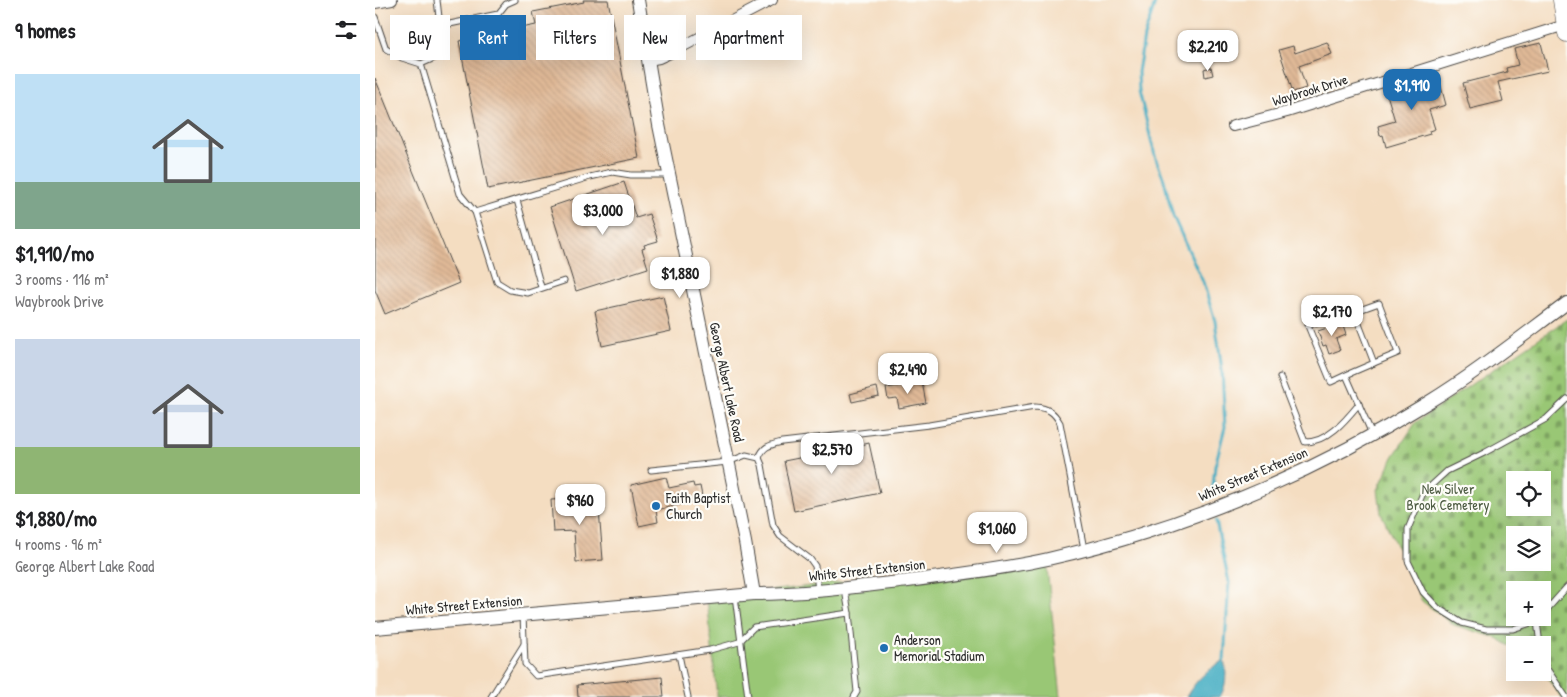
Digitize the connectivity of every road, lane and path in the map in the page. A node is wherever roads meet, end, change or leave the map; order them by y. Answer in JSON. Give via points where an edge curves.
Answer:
{"nodes":[{"id":1,"x":392,"y":0,"type":"edge"},
{"id":2,"x":437,"y":0,"type":"edge"},
{"id":3,"x":515,"y":0,"type":"edge"},
{"id":4,"x":638,"y":0,"type":"edge"},
{"id":5,"x":771,"y":0,"type":"edge"},
{"id":6,"x":1562,"y":0,"type":"edge"},
{"id":7,"x":375,"y":3,"type":"edge"},
{"id":8,"x":439,"y":15,"type":"edge"},
{"id":9,"x":640,"y":15,"type":"edge"},
{"id":10,"x":375,"y":17,"type":"edge"},
{"id":11,"x":450,"y":24,"type":"edge"},
{"id":12,"x":1566,"y":29,"type":"edge"},
{"id":13,"x":686,"y":45,"type":"edge"},
{"id":14,"x":430,"y":60,"type":"edge"},
{"id":15,"x":648,"y":60,"type":"edge"},
{"id":16,"x":421,"y":64,"type":"junction"},
{"id":17,"x":1233,"y":126,"type":"dead end"},
{"id":18,"x":669,"y":175,"type":"junction"},
{"id":19,"x":517,"y":200,"type":"junction"},
{"id":20,"x":475,"y":212,"type":"junction"},
{"id":21,"x":564,"y":281,"type":"dead end"},
{"id":22,"x":541,"y":288,"type":"junction"},
{"id":23,"x":1567,"y":303,"type":"edge"},
{"id":24,"x":1354,"y":312,"type":"junction"},
{"id":25,"x":1374,"y":362,"type":"junction"},
{"id":26,"x":1346,"y":375,"type":"junction"},
{"id":27,"x":1280,"y":377,"type":"dead end"},
{"id":28,"x":1567,"y":399,"type":"edge"},
{"id":29,"x":1359,"y":404,"type":"junction"},
{"id":30,"x":1372,"y":434,"type":"junction"},
{"id":31,"x":759,"y":458,"type":"junction"},
{"id":32,"x":728,"y":462,"type":"junction"},
{"id":33,"x":651,"y":470,"type":"dead end"},
{"id":34,"x":1085,"y":550,"type":"junction"},
{"id":35,"x":1567,"y":587,"type":"edge"},
{"id":36,"x":845,"y":588,"type":"junction"},
{"id":37,"x":818,"y":590,"type":"junction"},
{"id":38,"x":754,"y":594,"type":"junction"},
{"id":39,"x":735,"y":596,"type":"junction"},
{"id":40,"x":1551,"y":605,"type":"edge"},
{"id":41,"x":849,"y":613,"type":"junction"},
{"id":42,"x":523,"y":615,"type":"junction"},
{"id":43,"x":1520,"y":626,"type":"edge"},
{"id":44,"x":375,"y":628,"type":"edge"},
{"id":45,"x":739,"y":642,"type":"junction"},
{"id":46,"x":524,"y":644,"type":"junction"},
{"id":47,"x":679,"y":655,"type":"junction"},
{"id":48,"x":1551,"y":675,"type":"edge"},
{"id":49,"x":855,"y":694,"type":"edge"},
{"id":50,"x":491,"y":697,"type":"edge"},
{"id":51,"x":688,"y":697,"type":"edge"},
{"id":52,"x":748,"y":697,"type":"edge"},
{"id":53,"x":1566,"y":697,"type":"edge"}],
"edges":[{"from":1,"to":7,"type":"street"},
{"from":2,"to":8,"type":"lane"},
{"from":3,"to":11,"type":"lane","via":[[506,4],[498,14]]},
{"from":4,"to":9,"type":"street","name":"George Albert Lake Road"},
{"from":5,"to":13,"type":"street"},
{"from":6,"to":12,"type":"highway"},
{"from":10,"to":16,"type":"lane","via":[[386,49]]},
{"from":12,"to":17,"type":"street","name":"Waybrook Drive"},
{"from":14,"to":16,"type":"lane"},
{"from":15,"to":18,"type":"street","name":"George Albert Lake Road"},
{"from":16,"to":20,"type":"lane","via":[[461,194]]},
{"from":18,"to":19,"type":"lane","via":[[612,172]]},
{"from":18,"to":32,"type":"street","name":"George Albert Lake Road"},
{"from":19,"to":20,"type":"lane"},
{"from":19,"to":22,"type":"lane"},
{"from":20,"to":22,"type":"lane","via":[[497,282],[510,290],[528,292]]},
{"from":21,"to":22,"type":"lane"},
{"from":23,"to":30,"type":"street","name":"White Street Extension","via":[[1456,384]]},
{"from":24,"to":25,"type":"lane"},
{"from":24,"to":25,"type":"lane","via":[[1379,303],[1397,353]]},
{"from":24,"to":26,"type":"lane","via":[[1352,306],[1308,326],[1331,382]]},
{"from":25,"to":26,"type":"lane"},
{"from":26,"to":29,"type":"lane"},
{"from":27,"to":29,"type":"lane","via":[[1305,442],[1316,442],[1342,424]]},
{"from":28,"to":43,"type":"lane","via":[[1546,419],[1447,471],[1423,493],[1408,529],[1408,561],[1423,592],[1438,608],[1462,623],[1486,629]]},
{"from":29,"to":30,"type":"lane"},
{"from":30,"to":34,"type":"street","name":"White Street Extension","via":[[1215,508]]},
{"from":31,"to":32,"type":"lane","via":[[746,455]]},
{"from":31,"to":34,"type":"lane","via":[[766,446],[781,442],[1045,408],[1054,413],[1060,423]]},
{"from":31,"to":37,"type":"lane","via":[[773,525],[780,536],[815,566]]},
{"from":32,"to":33,"type":"lane"},
{"from":32,"to":38,"type":"street","name":"George Albert Lake Road"},
{"from":34,"to":36,"type":"street","name":"White Street Extension","via":[[943,577]]},
{"from":35,"to":40,"type":"lane"},
{"from":36,"to":37,"type":"street","name":"White Street Extension"},
{"from":36,"to":41,"type":"lane"},
{"from":37,"to":38,"type":"street","name":"White Street Extension"},
{"from":38,"to":39,"type":"street","name":"White Street Extension"},
{"from":39,"to":42,"type":"street","name":"White Street Extension"},
{"from":39,"to":45,"type":"lane"},
{"from":41,"to":45,"type":"lane","via":[[754,627]]},
{"from":41,"to":49,"type":"lane"},
{"from":42,"to":44,"type":"street","name":"White Street Extension"},
{"from":42,"to":46,"type":"lane"},
{"from":45,"to":47,"type":"lane"},
{"from":45,"to":52,"type":"lane"},
{"from":46,"to":47,"type":"lane","via":[[525,664],[536,676]]},
{"from":46,"to":50,"type":"lane"},
{"from":47,"to":51,"type":"lane"},
{"from":48,"to":53,"type":"lane"}]}
